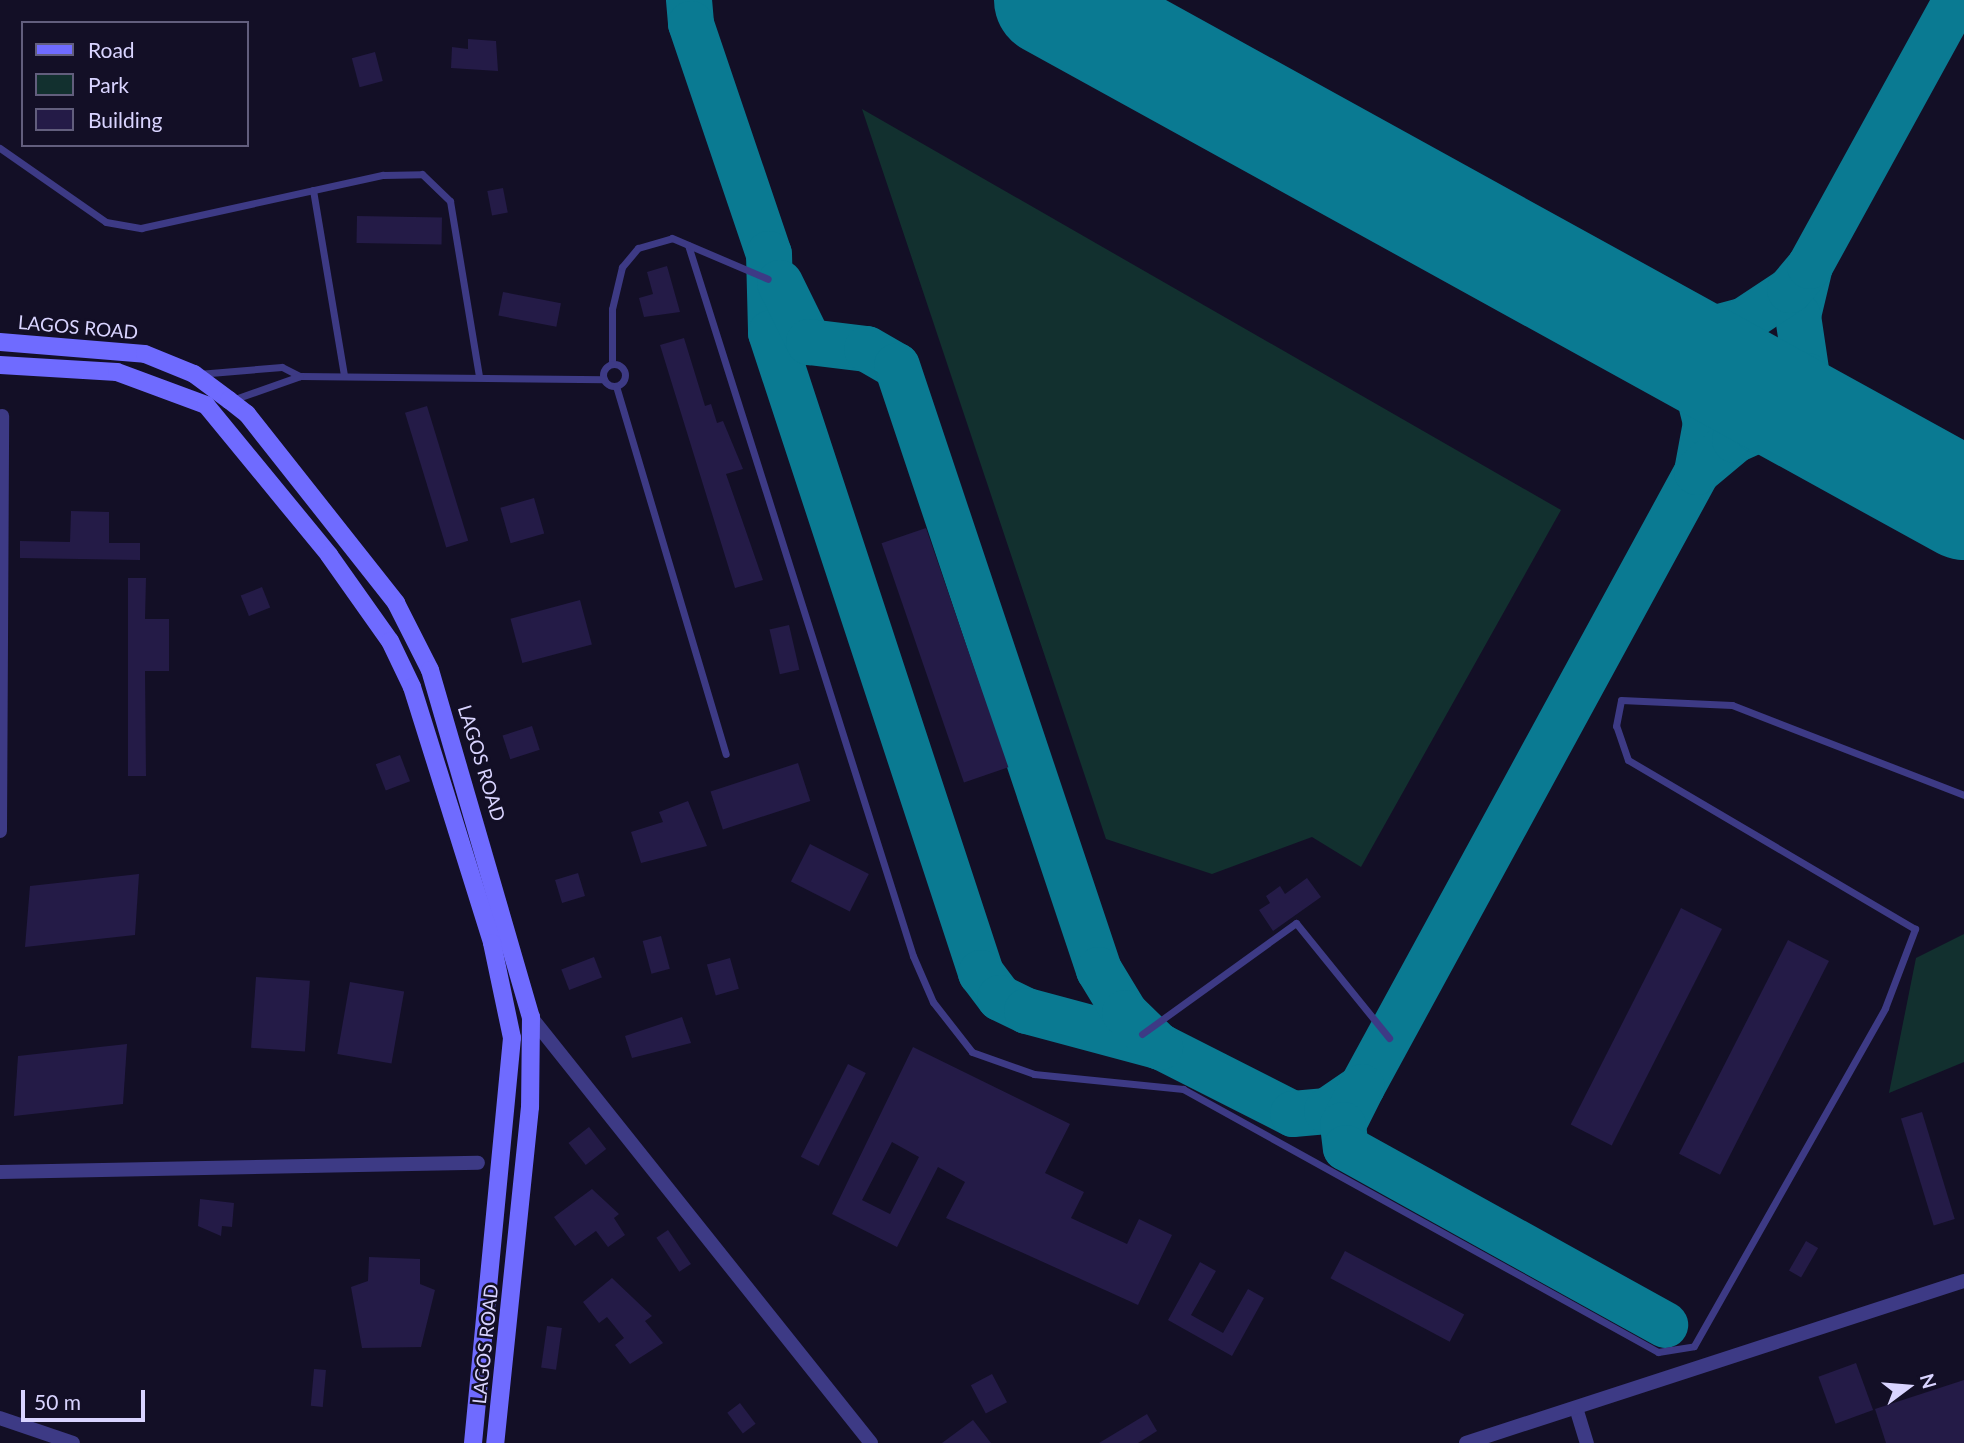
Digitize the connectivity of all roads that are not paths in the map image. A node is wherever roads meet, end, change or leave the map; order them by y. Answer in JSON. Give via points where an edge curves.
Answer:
{"nodes":[{"id":1,"x":0,"y":148,"type":"edge"},
{"id":2,"x":313,"y":191,"type":"junction"},
{"id":3,"x":688,"y":245,"type":"junction"},
{"id":4,"x":768,"y":279,"type":"dead end"},
{"id":5,"x":0,"y":342,"type":"edge"},
{"id":6,"x":611,"y":364,"type":"junction"},
{"id":7,"x":0,"y":365,"type":"edge"},
{"id":8,"x":194,"y":374,"type":"junction"},
{"id":9,"x":344,"y":375,"type":"junction"},
{"id":10,"x":300,"y":376,"type":"junction"},
{"id":11,"x":479,"y":377,"type":"junction"},
{"id":12,"x":604,"y":379,"type":"junction"},
{"id":13,"x":616,"y":386,"type":"junction"},
{"id":14,"x":229,"y":400,"type":"junction"},
{"id":15,"x":2,"y":416,"type":"dead end"},
{"id":16,"x":726,"y":754,"type":"dead end"},
{"id":17,"x":1964,"y":795,"type":"edge"},
{"id":18,"x":0,"y":804,"type":"edge"},
{"id":19,"x":0,"y":831,"type":"edge"},
{"id":20,"x":531,"y":1017,"type":"junction"},
{"id":21,"x":1142,"y":1034,"type":"dead end"},
{"id":22,"x":1389,"y":1038,"type":"dead end"},
{"id":23,"x":478,"y":1163,"type":"dead end"},
{"id":24,"x":0,"y":1172,"type":"edge"},
{"id":25,"x":1964,"y":1281,"type":"edge"},
{"id":26,"x":1577,"y":1411,"type":"junction"},
{"id":27,"x":0,"y":1418,"type":"edge"},
{"id":28,"x":73,"y":1443,"type":"edge"},
{"id":29,"x":473,"y":1443,"type":"edge"},
{"id":30,"x":495,"y":1443,"type":"edge"},
{"id":31,"x":871,"y":1443,"type":"edge"},
{"id":32,"x":1466,"y":1443,"type":"edge"},
{"id":33,"x":1587,"y":1443,"type":"edge"}],
"edges":[{"from":1,"to":2,"type":"lane","via":[[106,222],[121,226],[189,219]]},
{"from":2,"to":9,"type":"lane"},
{"from":2,"to":11,"type":"lane","via":[[383,175],[422,174],[438,183],[450,201],[458,237]]},
{"from":3,"to":4,"type":"lane"},
{"from":3,"to":6,"type":"lane","via":[[672,238],[638,248],[622,267],[612,309]]},
{"from":3,"to":17,"type":"lane","via":[[913,956],[933,1002],[972,1052],[1034,1074],[1183,1089],[1658,1352],[1694,1346],[1885,1008],[1915,929],[1628,760],[1616,726],[1621,700],[1732,705]]},
{"from":5,"to":8,"type":"main road","name":"LAGOS ROAD","via":[[111,348]]},
{"from":6,"to":12,"type":"lane"},
{"from":6,"to":13,"type":"lane","via":[[624,375]]},
{"from":7,"to":29,"type":"main road","name":"LAGOS ROAD","via":[[117,372],[206,405],[329,555],[390,641],[412,687],[492,943],[512,1038]]},
{"from":8,"to":10,"type":"lane","via":[[274,366]]},
{"from":8,"to":14,"type":"main road","name":"LAGOS ROAD"},
{"from":9,"to":10,"type":"lane"},
{"from":9,"to":11,"type":"lane"},
{"from":10,"to":14,"type":"lane"},
{"from":11,"to":12,"type":"lane"},
{"from":12,"to":13,"type":"lane"},
{"from":13,"to":16,"type":"lane"},
{"from":14,"to":20,"type":"main road","name":"LAGOS ROAD","via":[[260,430],[414,635],[458,752]]},
{"from":15,"to":18,"type":"street"},
{"from":18,"to":19,"type":"street"},
{"from":20,"to":30,"type":"main road","name":"LAGOS ROAD","via":[[530,1107]]},
{"from":20,"to":31,"type":"street"},
{"from":21,"to":22,"type":"lane","via":[[1296,923]]},
{"from":23,"to":24,"type":"street"},
{"from":25,"to":26,"type":"street"},
{"from":26,"to":32,"type":"street"},
{"from":26,"to":33,"type":"street"},
{"from":27,"to":28,"type":"street"}]}
